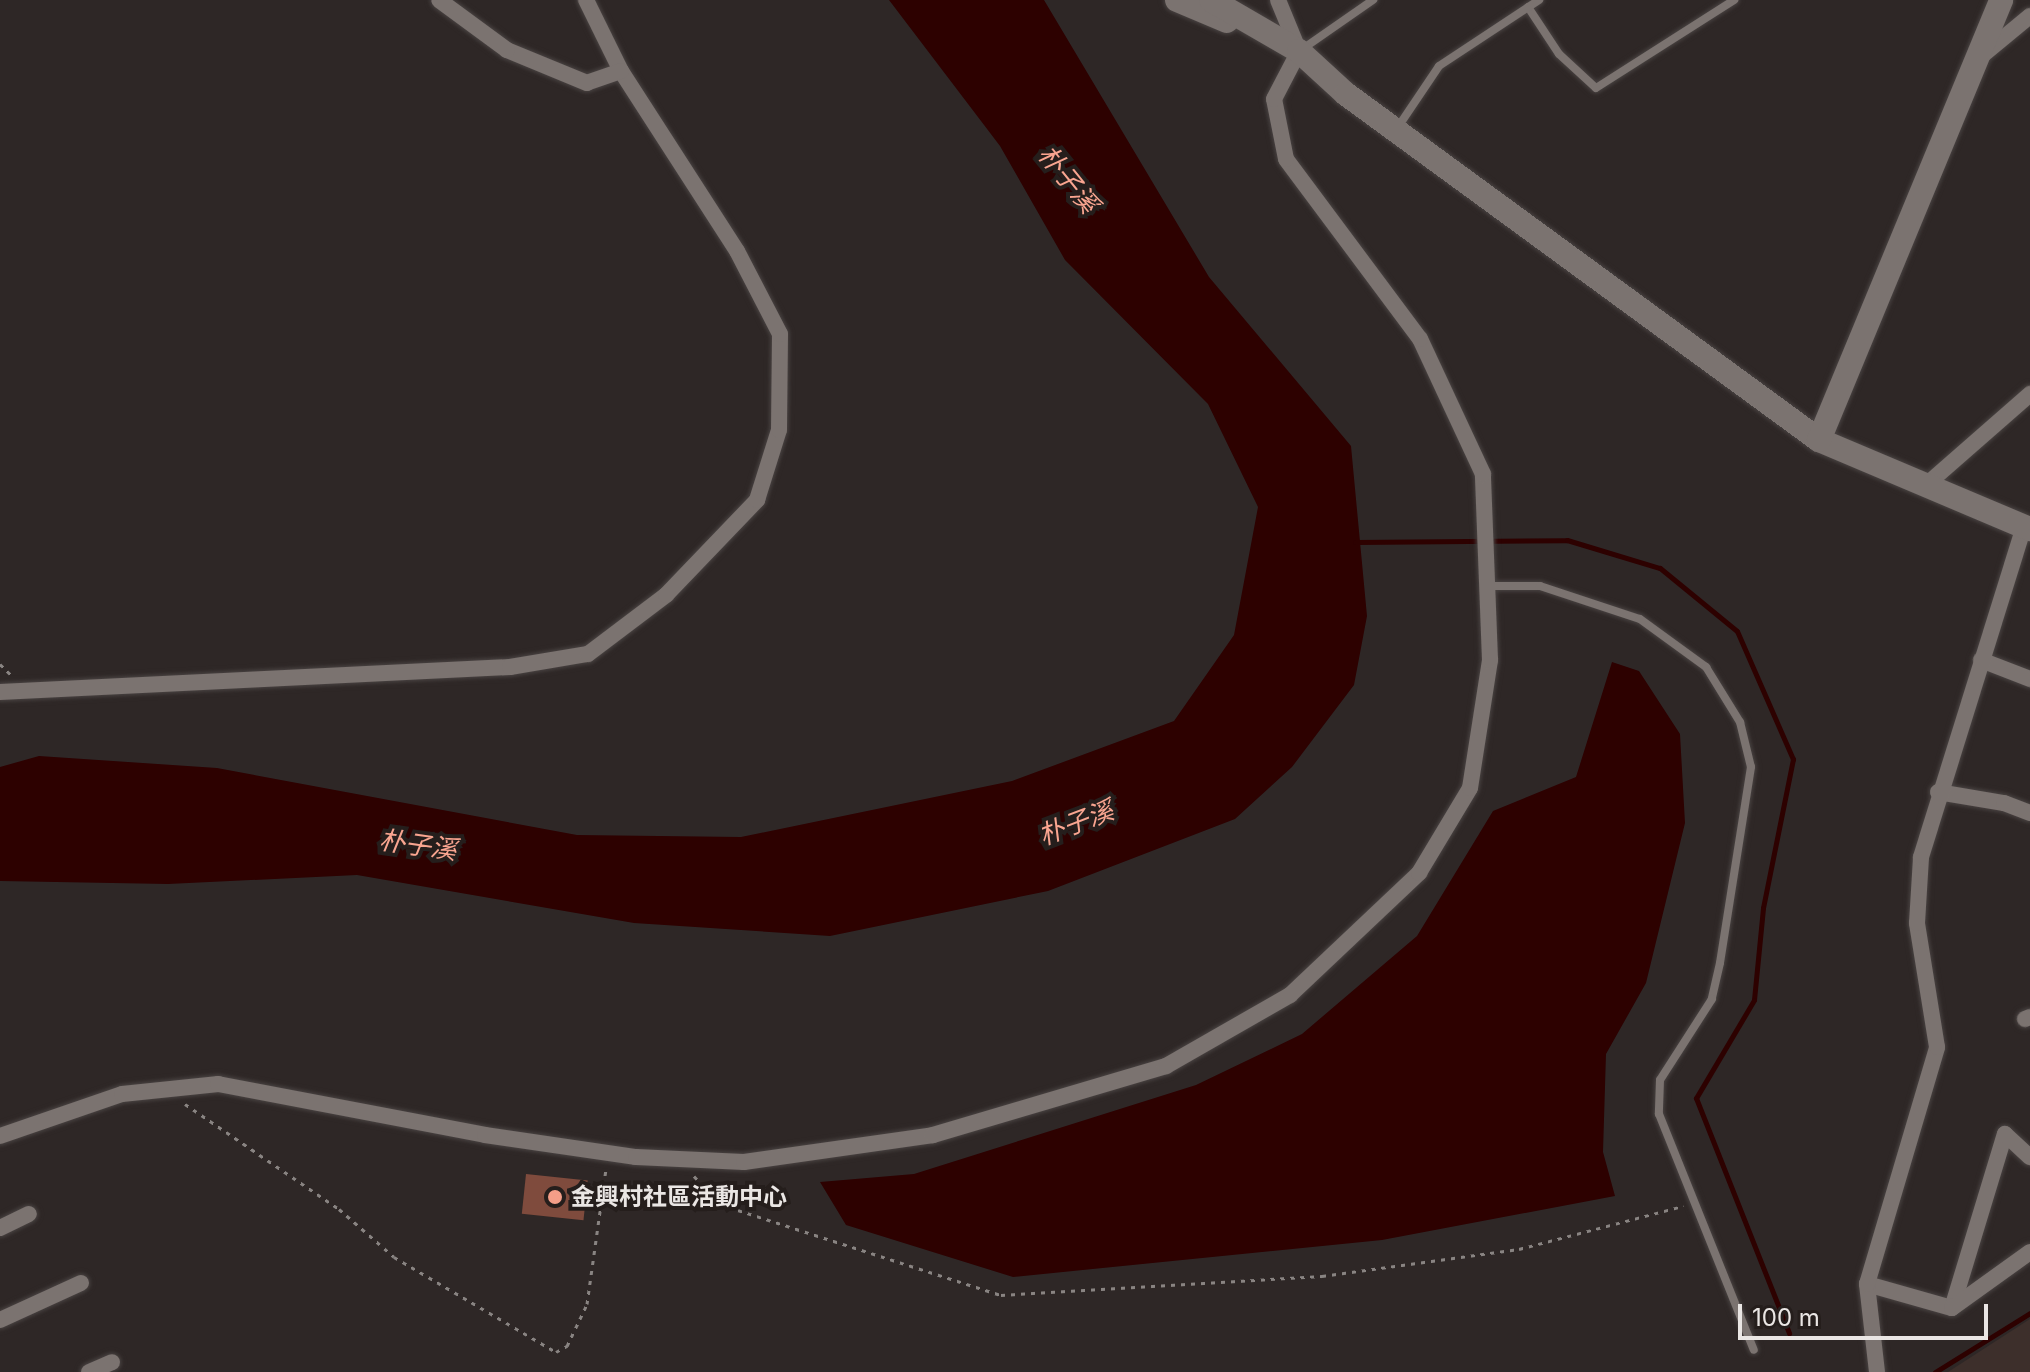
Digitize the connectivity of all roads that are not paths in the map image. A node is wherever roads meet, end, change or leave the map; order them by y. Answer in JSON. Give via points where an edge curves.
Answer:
{"nodes":[{"id":1,"x":439,"y":0,"type":"edge"},
{"id":2,"x":586,"y":0,"type":"edge"},
{"id":3,"x":1211,"y":0,"type":"edge"},
{"id":4,"x":1278,"y":0,"type":"edge"},
{"id":5,"x":1373,"y":0,"type":"edge"},
{"id":6,"x":1539,"y":0,"type":"edge"},
{"id":7,"x":1734,"y":0,"type":"edge"},
{"id":8,"x":2001,"y":0,"type":"edge"},
{"id":9,"x":1182,"y":2,"type":"edge"},
{"id":10,"x":1528,"y":7,"type":"junction"},
{"id":11,"x":2030,"y":16,"type":"edge"},
{"id":12,"x":1299,"y":51,"type":"junction"},
{"id":13,"x":1979,"y":58,"type":"junction"},
{"id":14,"x":621,"y":71,"type":"junction"},
{"id":15,"x":1395,"y":130,"type":"junction"},
{"id":16,"x":2030,"y":394,"type":"edge"},
{"id":17,"x":1819,"y":440,"type":"junction"},
{"id":18,"x":1925,"y":486,"type":"junction"},
{"id":19,"x":2027,"y":528,"type":"edge"},
{"id":20,"x":1487,"y":586,"type":"junction"},
{"id":21,"x":1981,"y":660,"type":"junction"},
{"id":22,"x":2030,"y":679,"type":"edge"},
{"id":23,"x":0,"y":692,"type":"edge"},
{"id":24,"x":1938,"y":792,"type":"junction"},
{"id":25,"x":2030,"y":813,"type":"edge"},
{"id":26,"x":0,"y":1136,"type":"edge"},
{"id":27,"x":2030,"y":1157,"type":"edge"},
{"id":28,"x":29,"y":1214,"type":"dead end"},
{"id":29,"x":0,"y":1228,"type":"edge"},
{"id":30,"x":2030,"y":1252,"type":"edge"},
{"id":31,"x":81,"y":1283,"type":"dead end"},
{"id":32,"x":1867,"y":1284,"type":"junction"},
{"id":33,"x":1952,"y":1308,"type":"junction"},
{"id":34,"x":0,"y":1320,"type":"edge"},
{"id":35,"x":1754,"y":1350,"type":"dead end"},
{"id":36,"x":112,"y":1362,"type":"dead end"},
{"id":37,"x":89,"y":1372,"type":"edge"},
{"id":38,"x":1877,"y":1372,"type":"edge"}],
"edges":[{"from":1,"to":14,"type":"street","via":[[507,50],[587,83]]},
{"from":2,"to":14,"type":"street"},
{"from":3,"to":12,"type":"street"},
{"from":4,"to":12,"type":"street"},
{"from":5,"to":12,"type":"lane"},
{"from":6,"to":10,"type":"lane"},
{"from":7,"to":10,"type":"lane","via":[[1596,88],[1559,54]]},
{"from":8,"to":13,"type":"street"},
{"from":9,"to":12,"type":"street"},
{"from":10,"to":15,"type":"lane","via":[[1439,66]]},
{"from":11,"to":13,"type":"street"},
{"from":12,"to":15,"type":"street"},
{"from":12,"to":20,"type":"street","via":[[1274,99],[1286,159],[1420,339],[1483,474]]},
{"from":13,"to":17,"type":"street"},
{"from":14,"to":23,"type":"street","via":[[737,251],[780,334],[779,430],[757,500],[666,595],[588,654],[510,667]]},
{"from":15,"to":17,"type":"street"},
{"from":16,"to":18,"type":"street"},
{"from":17,"to":18,"type":"street"},
{"from":18,"to":19,"type":"street"},
{"from":19,"to":21,"type":"street"},
{"from":20,"to":26,"type":"street","via":[[1490,660],[1470,788],[1419,873],[1290,995],[1166,1066],[933,1135],[744,1162],[608,1153],[218,1084],[122,1094]]},
{"from":20,"to":35,"type":"lane","via":[[1540,586],[1640,619],[1706,667],[1740,722],[1751,767],[1712,999],[1660,1080],[1659,1114]]},
{"from":21,"to":22,"type":"street"},
{"from":21,"to":24,"type":"street"},
{"from":24,"to":25,"type":"street"},
{"from":24,"to":32,"type":"street","via":[[1921,857],[1917,923],[1937,1047]]},
{"from":27,"to":33,"type":"street","via":[[2005,1134]]},
{"from":28,"to":29,"type":"street"},
{"from":30,"to":33,"type":"street"},
{"from":31,"to":34,"type":"street"},
{"from":32,"to":33,"type":"street"},
{"from":32,"to":38,"type":"street"},
{"from":36,"to":37,"type":"street"}]}
